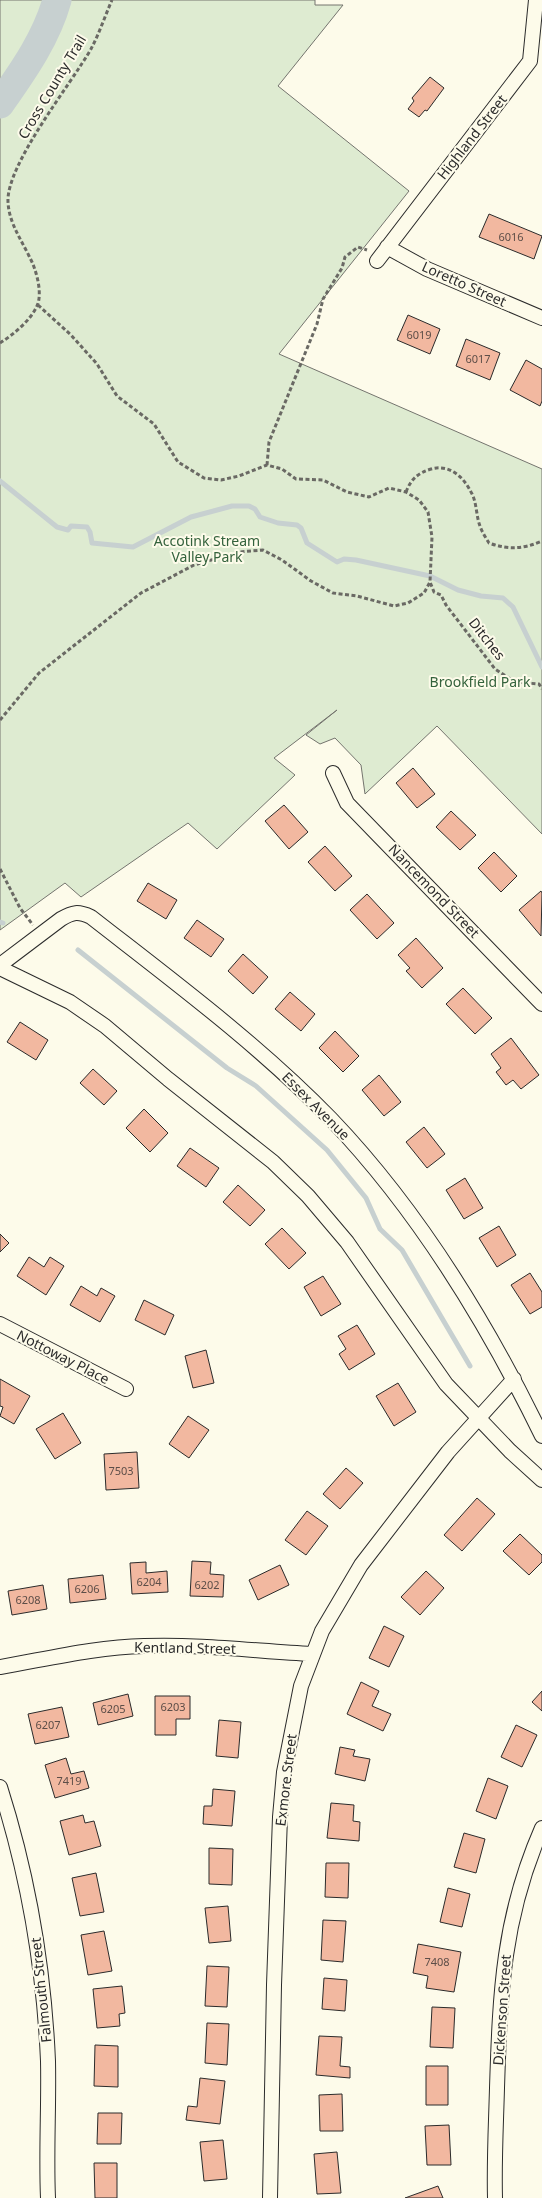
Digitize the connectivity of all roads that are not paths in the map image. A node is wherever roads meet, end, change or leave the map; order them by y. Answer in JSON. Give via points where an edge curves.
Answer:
{"nodes":[{"id":1,"x":536,"y":0,"type":"edge"},
{"id":2,"x":536,"y":64,"type":"edge"},
{"id":3,"x":387,"y":247,"type":"junction"},
{"id":4,"x":377,"y":261,"type":"dead end"},
{"id":5,"x":542,"y":318,"type":"edge"},
{"id":6,"x":333,"y":773,"type":"dead end"},
{"id":7,"x":0,"y":967,"type":"edge"},
{"id":8,"x":542,"y":1004,"type":"edge"},
{"id":9,"x":0,"y":1324,"type":"edge"},
{"id":10,"x":514,"y":1379,"type":"junction"},
{"id":11,"x":126,"y":1390,"type":"dead end"},
{"id":12,"x":478,"y":1418,"type":"junction"},
{"id":13,"x":542,"y":1436,"type":"edge"},
{"id":14,"x":542,"y":1480,"type":"edge"},
{"id":15,"x":312,"y":1654,"type":"junction"},
{"id":16,"x":0,"y":1667,"type":"edge"},
{"id":17,"x":0,"y":1787,"type":"edge"},
{"id":18,"x":542,"y":1828,"type":"edge"},
{"id":19,"x":48,"y":2198,"type":"edge"},
{"id":20,"x":270,"y":2198,"type":"edge"},
{"id":21,"x":495,"y":2198,"type":"edge"}],
"edges":[{"from":1,"to":2,"type":"street","name":"Highland Street"},
{"from":2,"to":3,"type":"street","name":"Highland Street"},
{"from":3,"to":4,"type":"street","name":"Highland Street"},
{"from":3,"to":5,"type":"street","name":"Loretto Street","via":[[427,269]]},
{"from":6,"to":8,"type":"street","name":"Nancemond Street","via":[[347,803]]},
{"from":7,"to":10,"type":"street","name":"Essex Avenue","via":[[71,913],[78,912],[91,917],[209,1009],[280,1070],[331,1119],[371,1164],[452,1276]]},
{"from":7,"to":12,"type":"street","name":"Essex Avenue","via":[[70,1002],[106,1026],[273,1162],[308,1196],[347,1242],[446,1384]]},
{"from":9,"to":11,"type":"street","name":"Nottoway Place"},
{"from":10,"to":12,"type":"street","name":"Exmore Street"},
{"from":10,"to":13,"type":"street","name":"Essex Avenue"},
{"from":12,"to":14,"type":"street","name":"Essex Avenue"},
{"from":12,"to":15,"type":"street","name":"Exmore Street","via":[[361,1565]]},
{"from":15,"to":16,"type":"street","name":"Kentland Street","via":[[174,1645],[142,1646]]},
{"from":15,"to":20,"type":"street","name":"Exmore Street","via":[[292,1728],[280,1817]]},
{"from":17,"to":19,"type":"street","name":"Falmouth Street","via":[[24,1876],[44,1997]]},
{"from":18,"to":21,"type":"street","name":"Dickenson Street","via":[[513,1913],[499,2002]]}]}
